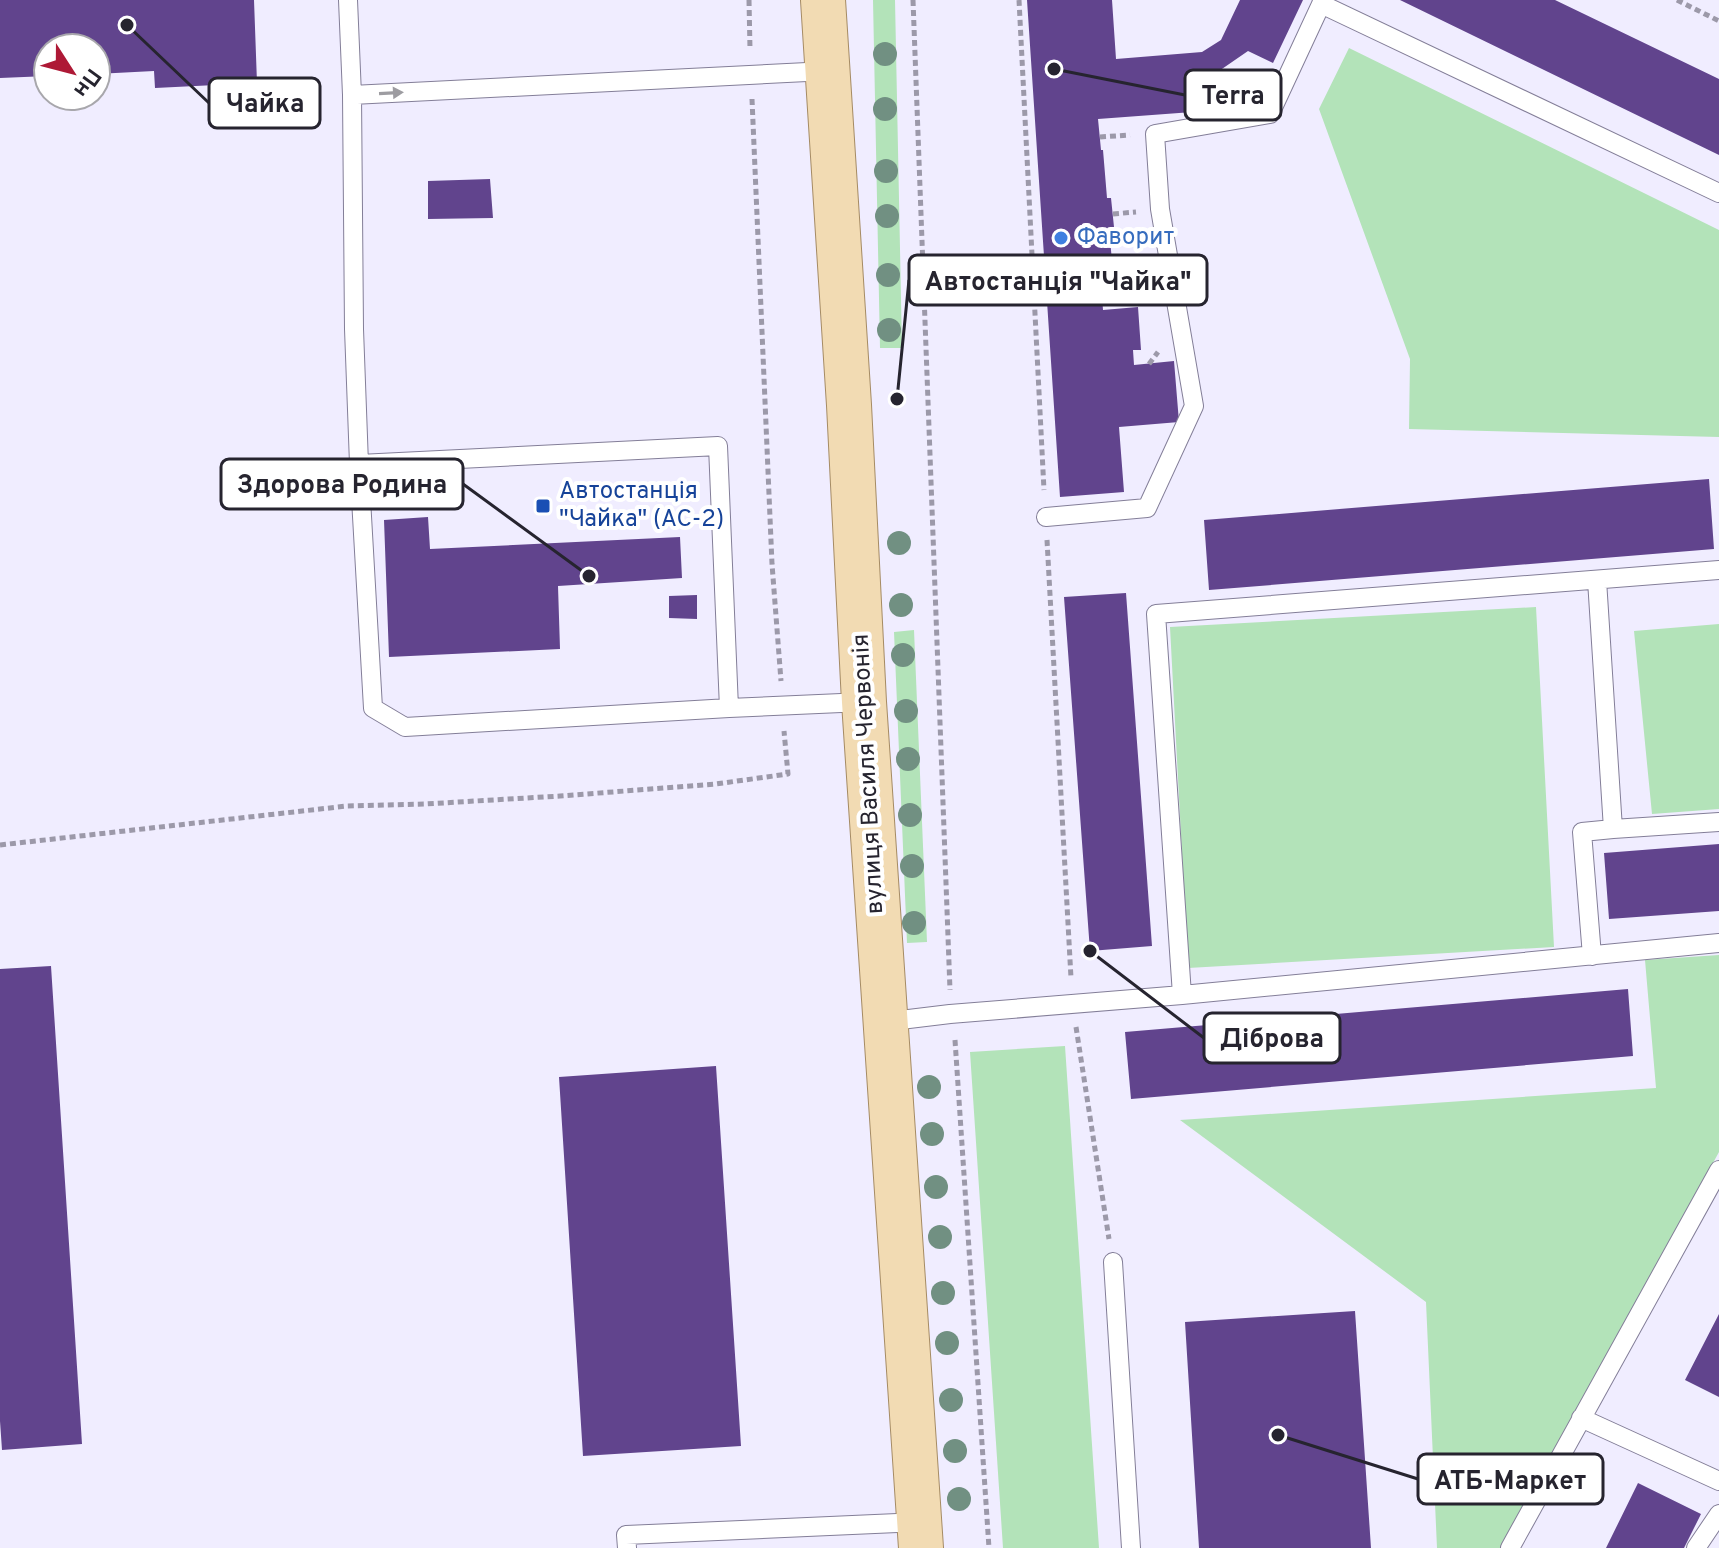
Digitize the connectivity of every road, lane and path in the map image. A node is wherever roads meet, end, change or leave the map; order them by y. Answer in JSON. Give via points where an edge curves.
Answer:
{"nodes":[{"id":1,"x":348,"y":0,"type":"edge"},
{"id":2,"x":749,"y":0,"type":"edge"},
{"id":3,"x":823,"y":0,"type":"edge"},
{"id":4,"x":913,"y":0,"type":"edge"},
{"id":5,"x":1677,"y":0,"type":"edge"},
{"id":6,"x":1322,"y":2,"type":"edge"},
{"id":7,"x":1719,"y":21,"type":"edge"},
{"id":8,"x":827,"y":71,"type":"junction"},
{"id":9,"x":751,"y":74,"type":"junction"},
{"id":10,"x":352,"y":95,"type":"junction"},
{"id":11,"x":1036,"y":139,"type":"dead end"},
{"id":12,"x":1026,"y":140,"type":"dead end"},
{"id":13,"x":1719,"y":193,"type":"edge"},
{"id":14,"x":359,"y":464,"type":"junction"},
{"id":15,"x":1046,"y":517,"type":"dead end"},
{"id":16,"x":1719,"y":570,"type":"edge"},
{"id":17,"x":1597,"y":580,"type":"junction"},
{"id":18,"x":864,"y":702,"type":"junction"},
{"id":19,"x":782,"y":706,"type":"junction"},
{"id":20,"x":729,"y":708,"type":"junction"},
{"id":21,"x":1719,"y":822,"type":"edge"},
{"id":22,"x":1613,"y":829,"type":"junction"},
{"id":23,"x":0,"y":845,"type":"edge"},
{"id":24,"x":1719,"y":943,"type":"edge"},
{"id":25,"x":1592,"y":956,"type":"junction"},
{"id":26,"x":1182,"y":995,"type":"junction"},
{"id":27,"x":1072,"y":1004,"type":"junction"},
{"id":28,"x":950,"y":1014,"type":"junction"},
{"id":29,"x":884,"y":1022,"type":"junction"},
{"id":30,"x":1719,"y":1170,"type":"edge"},
{"id":31,"x":1113,"y":1262,"type":"joint"},
{"id":32,"x":1581,"y":1418,"type":"junction"},
{"id":33,"x":1719,"y":1481,"type":"edge"},
{"id":34,"x":1719,"y":1514,"type":"edge"},
{"id":35,"x":920,"y":1535,"type":"edge"},
{"id":36,"x":622,"y":1544,"type":"edge"},
{"id":37,"x":989,"y":1548,"type":"edge"},
{"id":38,"x":1131,"y":1548,"type":"edge"},
{"id":39,"x":1510,"y":1548,"type":"edge"},
{"id":40,"x":1696,"y":1548,"type":"edge"}],
"edges":[{"from":1,"to":10,"type":"lane"},
{"from":2,"to":9,"type":"path"},
{"from":3,"to":8,"type":"main road","name":"вулиця Василя Червонія"},
{"from":4,"to":28,"type":"path"},
{"from":5,"to":7,"type":"path"},
{"from":6,"to":13,"type":"lane"},
{"from":6,"to":15,"type":"lane","via":[[1270,114],[1155,134],[1160,209],[1194,406],[1147,508]]},
{"from":8,"to":9,"type":"lane"},
{"from":8,"to":18,"type":"main road","name":"вулиця Василя Червонія"},
{"from":10,"to":9,"type":"lane","one_way":true},
{"from":9,"to":19,"type":"path"},
{"from":10,"to":14,"type":"lane"},
{"from":11,"to":12,"type":"path"},
{"from":14,"to":20,"type":"lane","via":[[373,708],[405,727]]},
{"from":14,"to":20,"type":"lane","via":[[718,446]]},
{"from":16,"to":17,"type":"lane"},
{"from":17,"to":22,"type":"lane"},
{"from":17,"to":26,"type":"lane","via":[[1156,614]]},
{"from":18,"to":19,"type":"lane"},
{"from":18,"to":29,"type":"main road","name":"вулиця Василя Червонія"},
{"from":19,"to":20,"type":"lane"},
{"from":19,"to":23,"type":"path","via":[[788,774],[560,796],[347,806]]},
{"from":21,"to":22,"type":"lane"},
{"from":22,"to":25,"type":"lane","via":[[1582,832]]},
{"from":24,"to":25,"type":"lane"},
{"from":25,"to":26,"type":"lane"},
{"from":26,"to":27,"type":"lane"},
{"from":27,"to":28,"type":"lane"},
{"from":27,"to":31,"type":"path"},
{"from":28,"to":29,"type":"lane"},
{"from":28,"to":37,"type":"path"},
{"from":29,"to":35,"type":"main road","name":"вулиця Василя Червонія"},
{"from":30,"to":32,"type":"lane"},
{"from":31,"to":38,"type":"lane"},
{"from":32,"to":33,"type":"lane"},
{"from":32,"to":39,"type":"lane"},
{"from":34,"to":40,"type":"lane"},
{"from":35,"to":36,"type":"lane"}]}
